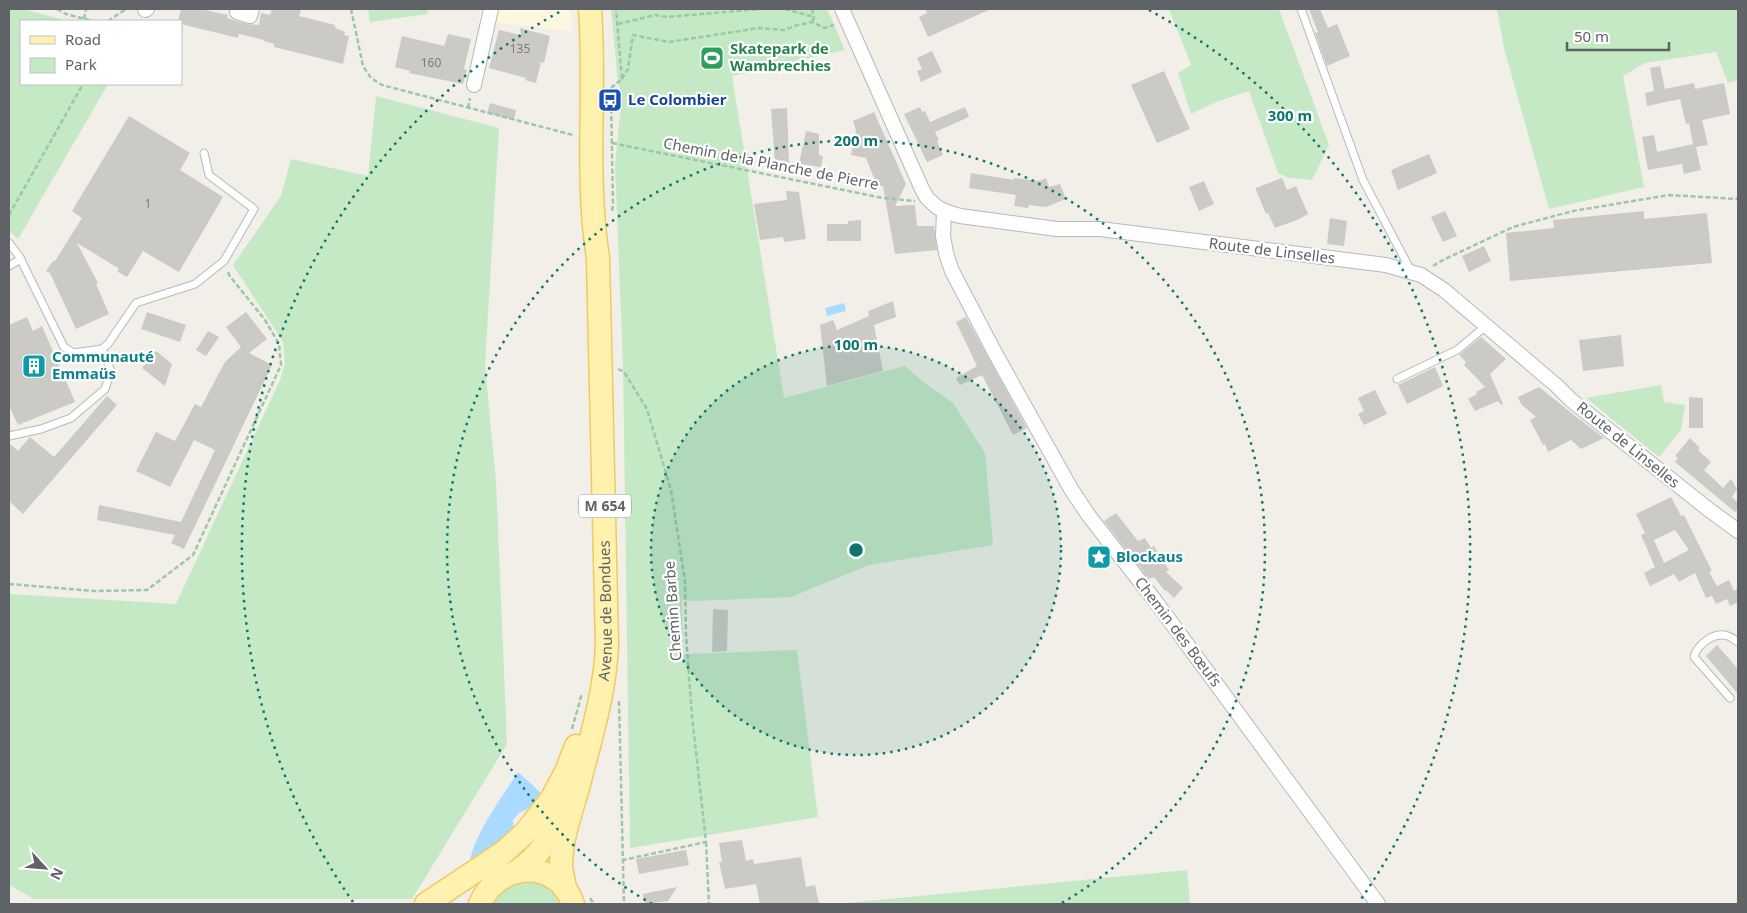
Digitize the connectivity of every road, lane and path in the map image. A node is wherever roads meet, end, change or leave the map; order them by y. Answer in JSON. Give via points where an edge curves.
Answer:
{"nodes":[{"id":1,"x":57,"y":9,"type":"edge"},
{"id":2,"x":86,"y":9,"type":"edge"},
{"id":3,"x":126,"y":9,"type":"edge"},
{"id":4,"x":252,"y":9,"type":"edge"},
{"id":5,"x":351,"y":9,"type":"edge"},
{"id":6,"x":491,"y":9,"type":"edge"},
{"id":7,"x":590,"y":9,"type":"edge"},
{"id":8,"x":616,"y":9,"type":"edge"},
{"id":9,"x":760,"y":9,"type":"edge"},
{"id":10,"x":785,"y":9,"type":"edge"},
{"id":11,"x":812,"y":9,"type":"edge"},
{"id":12,"x":1301,"y":9,"type":"edge"},
{"id":13,"x":237,"y":12,"type":"dead end"},
{"id":14,"x":844,"y":14,"type":"edge"},
{"id":15,"x":116,"y":15,"type":"junction"},
{"id":16,"x":814,"y":17,"type":"junction"},
{"id":17,"x":84,"y":19,"type":"junction"},
{"id":18,"x":88,"y":20,"type":"edge"},
{"id":19,"x":109,"y":20,"type":"edge"},
{"id":20,"x":114,"y":20,"type":"edge"},
{"id":21,"x":812,"y":22,"type":"junction"},
{"id":22,"x":618,"y":24,"type":"junction"},
{"id":23,"x":622,"y":79,"type":"junction"},
{"id":24,"x":82,"y":85,"type":"edge"},
{"id":25,"x":474,"y":85,"type":"dead end"},
{"id":26,"x":611,"y":88,"type":"dead end"},
{"id":27,"x":605,"y":130,"type":"junction"},
{"id":28,"x":204,"y":153,"type":"dead end"},
{"id":29,"x":927,"y":198,"type":"junction"},
{"id":30,"x":1738,"y":199,"type":"edge"},
{"id":31,"x":944,"y":211,"type":"junction"},
{"id":32,"x":9,"y":215,"type":"edge"},
{"id":33,"x":9,"y":243,"type":"edge"},
{"id":34,"x":21,"y":260,"type":"junction"},
{"id":35,"x":224,"y":261,"type":"junction"},
{"id":36,"x":9,"y":266,"type":"edge"},
{"id":37,"x":1416,"y":273,"type":"junction"},
{"id":38,"x":1486,"y":326,"type":"junction"},
{"id":39,"x":102,"y":349,"type":"junction"},
{"id":40,"x":612,"y":366,"type":"dead end"},
{"id":41,"x":1397,"y":379,"type":"dead end"},
{"id":42,"x":9,"y":436,"type":"edge"},
{"id":43,"x":1738,"y":531,"type":"edge"},
{"id":44,"x":9,"y":584,"type":"edge"},
{"id":45,"x":1738,"y":642,"type":"edge"},
{"id":46,"x":607,"y":644,"type":"junction"},
{"id":47,"x":1730,"y":698,"type":"dead end"},
{"id":48,"x":587,"y":752,"type":"junction"},
{"id":49,"x":706,"y":842,"type":"junction"},
{"id":50,"x":623,"y":860,"type":"dead end"},
{"id":51,"x":516,"y":872,"type":"junction"},
{"id":52,"x":569,"y":897,"type":"edge"},
{"id":53,"x":426,"y":904,"type":"edge"},
{"id":54,"x":480,"y":904,"type":"edge"},
{"id":55,"x":709,"y":904,"type":"edge"},
{"id":56,"x":1378,"y":904,"type":"edge"}],
"edges":[{"from":1,"to":17,"type":"path"},
{"from":2,"to":17,"type":"path"},
{"from":3,"to":15,"type":"path"},
{"from":4,"to":13,"type":"street","via":[[250,16]]},
{"from":5,"to":27,"type":"path","via":[[363,66],[371,78],[382,85],[584,138],[585,126]]},
{"from":6,"to":25,"type":"street"},
{"from":7,"to":27,"type":"main road","name":"Avenue de Bondues","number":"M 654","via":[[592,56],[602,90]]},
{"from":8,"to":22,"type":"path"},
{"from":9,"to":22,"type":"path","via":[[668,17],[655,15]]},
{"from":10,"to":16,"type":"path"},
{"from":11,"to":16,"type":"path"},
{"from":12,"to":37,"type":"lane","via":[[1363,180]]},
{"from":14,"to":21,"type":"path","via":[[834,25],[824,28]]},
{"from":14,"to":29,"type":"street","name":"Route de Linselles"},
{"from":15,"to":19,"type":"path"},
{"from":15,"to":20,"type":"path"},
{"from":16,"to":21,"type":"path"},
{"from":17,"to":18,"type":"path"},
{"from":21,"to":23,"type":"path","via":[[784,30],[759,28],[669,42],[633,35],[628,69]]},
{"from":22,"to":23,"type":"path"},
{"from":23,"to":26,"type":"path"},
{"from":24,"to":32,"type":"path"},
{"from":27,"to":29,"type":"path","name":"Chemin de la Planche de Pierre","via":[[888,199],[911,201]]},
{"from":27,"to":46,"type":"main road","name":"Avenue de Bondues","number":"M 654","via":[[604,206],[598,258]]},
{"from":28,"to":35,"type":"lane","via":[[209,175],[254,209]]},
{"from":29,"to":31,"type":"street","name":"Route de Linselles"},
{"from":30,"to":37,"type":"path","via":[[1669,195],[1574,211],[1496,235]]},
{"from":31,"to":37,"type":"street","name":"Route de Linselles","via":[[970,218],[1057,229],[1110,231],[1380,264]]},
{"from":31,"to":56,"type":"street","name":"Chemin des Bœufs","via":[[944,245],[952,271],[1071,489]]},
{"from":33,"to":34,"type":"lane"},
{"from":34,"to":36,"type":"lane"},
{"from":34,"to":39,"type":"lane","via":[[64,347],[73,353]]},
{"from":35,"to":39,"type":"lane","via":[[195,284],[136,303]]},
{"from":35,"to":44,"type":"path","via":[[229,275],[265,320],[278,344],[281,366],[193,555],[147,590],[94,591]]},
{"from":37,"to":38,"type":"street","name":"Route de Linselles","via":[[1444,290]]},
{"from":38,"to":41,"type":"lane","via":[[1457,350]]},
{"from":38,"to":43,"type":"street","name":"Route de Linselles","via":[[1577,405]]},
{"from":39,"to":42,"type":"lane","via":[[111,371],[105,389],[71,418]]},
{"from":40,"to":49,"type":"path","name":"Chemin Barbe","via":[[624,372],[647,409],[671,490],[685,581],[692,716]]},
{"from":45,"to":47,"type":"lane","via":[[1727,635],[1718,635],[1699,646],[1694,658]]},
{"from":46,"to":48,"type":"main road","name":"Avenue de Bondues","number":"M 654","via":[[603,685]]},
{"from":46,"to":53,"type":"main road","via":[[573,754],[547,807],[504,852]]},
{"from":48,"to":51,"type":"main road","name":"Avenue de Bondues","number":"M 654","via":[[558,820],[541,850]]},
{"from":48,"to":52,"type":"main road","name":"Avenue de Bondues","number":"M 654","via":[[562,852],[562,871]]},
{"from":49,"to":50,"type":"path"},
{"from":49,"to":55,"type":"path","name":"Chemin Barbe"},
{"from":51,"to":52,"type":"main road","via":[[540,872],[554,878]]},
{"from":51,"to":54,"type":"main road","name":"Avenue de Bondues","via":[[497,881]]}]}
